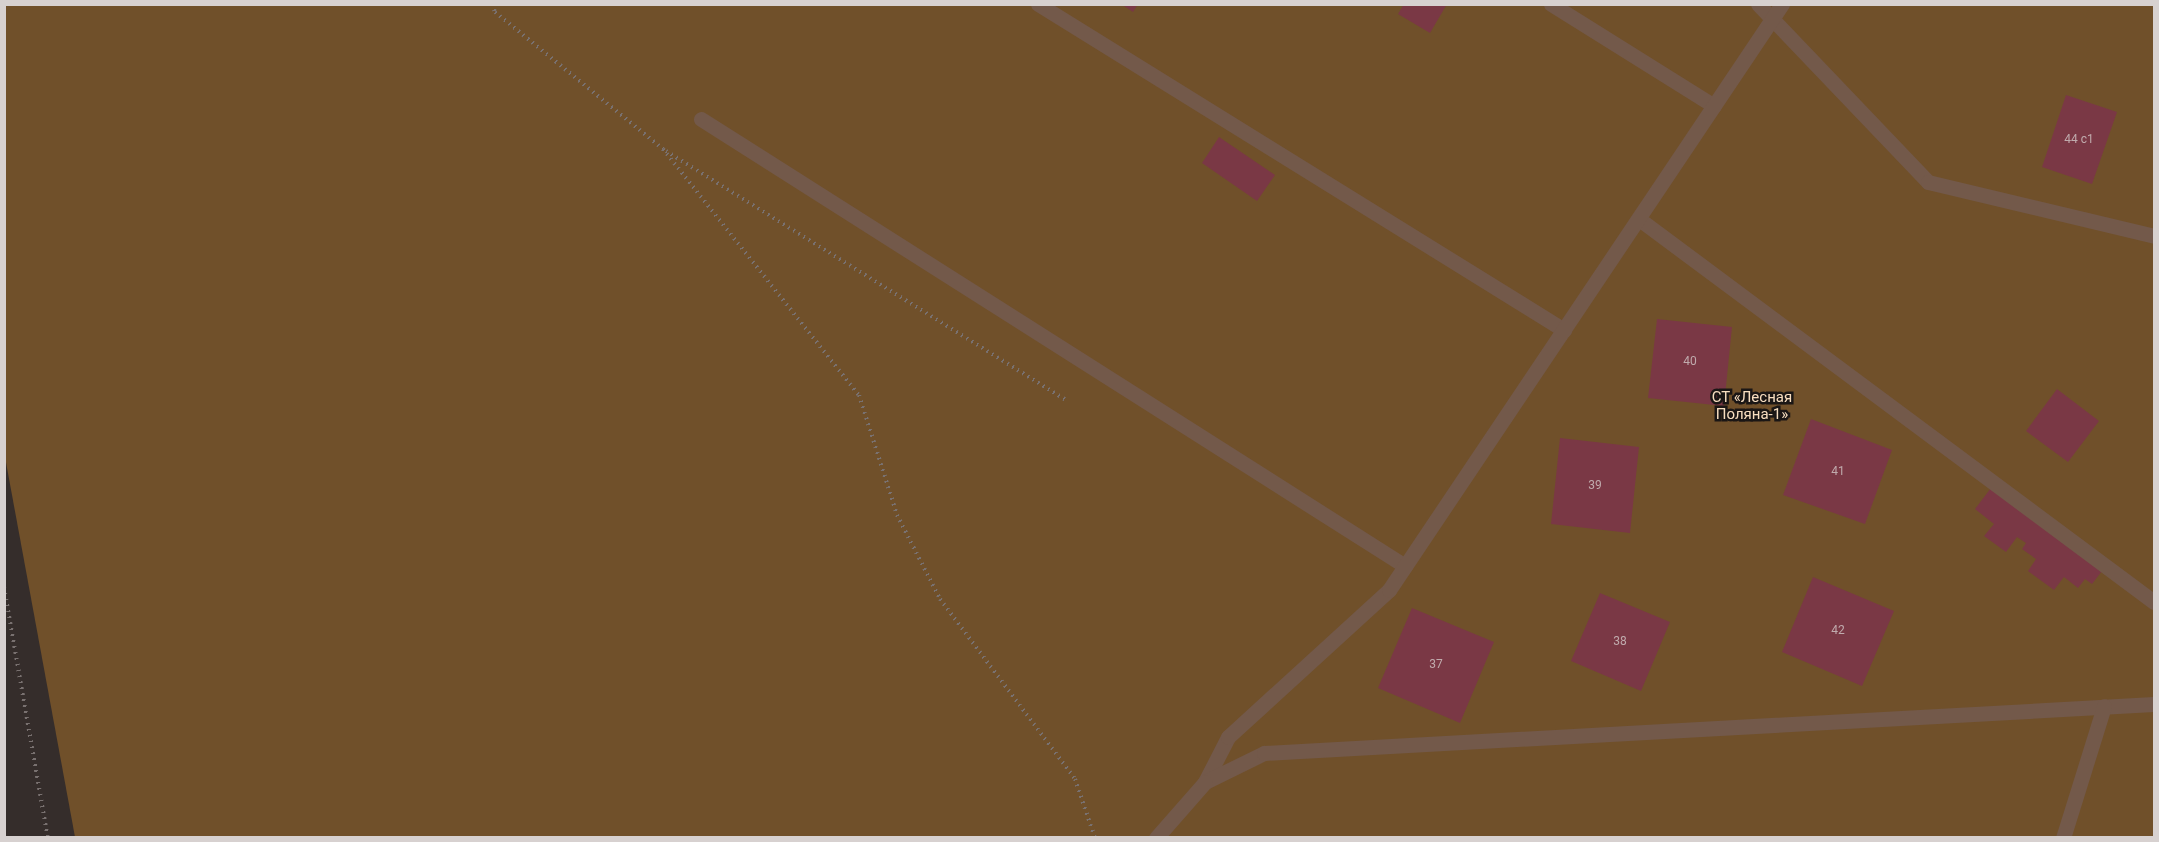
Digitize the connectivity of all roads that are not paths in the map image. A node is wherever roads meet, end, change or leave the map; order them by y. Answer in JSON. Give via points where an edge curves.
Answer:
{"nodes":[{"id":1,"x":1038,"y":4,"type":"edge"},
{"id":2,"x":1551,"y":4,"type":"edge"},
{"id":3,"x":1758,"y":4,"type":"edge"},
{"id":4,"x":1782,"y":4,"type":"edge"},
{"id":5,"x":1772,"y":19,"type":"junction"},
{"id":6,"x":1714,"y":106,"type":"junction"},
{"id":7,"x":701,"y":119,"type":"dead end"},
{"id":8,"x":1640,"y":219,"type":"junction"},
{"id":9,"x":2154,"y":236,"type":"edge"},
{"id":10,"x":1564,"y":330,"type":"junction"},
{"id":11,"x":1405,"y":566,"type":"junction"},
{"id":12,"x":2154,"y":602,"type":"edge"},
{"id":13,"x":2154,"y":704,"type":"edge"},
{"id":14,"x":2104,"y":706,"type":"junction"},
{"id":15,"x":1204,"y":782,"type":"junction"},
{"id":16,"x":1156,"y":837,"type":"edge"},
{"id":17,"x":2063,"y":837,"type":"edge"}],
"edges":[{"from":1,"to":10,"type":"street"},
{"from":2,"to":6,"type":"street"},
{"from":3,"to":5,"type":"street"},
{"from":4,"to":5,"type":"street"},
{"from":5,"to":6,"type":"street"},
{"from":5,"to":9,"type":"street","via":[[1928,182]]},
{"from":6,"to":8,"type":"street"},
{"from":7,"to":11,"type":"street"},
{"from":8,"to":10,"type":"street"},
{"from":8,"to":12,"type":"street"},
{"from":10,"to":11,"type":"street"},
{"from":11,"to":15,"type":"street","via":[[1389,590],[1228,737]]},
{"from":13,"to":14,"type":"street"},
{"from":14,"to":15,"type":"street","via":[[1264,753]]},
{"from":14,"to":17,"type":"street"},
{"from":15,"to":16,"type":"street"}]}
